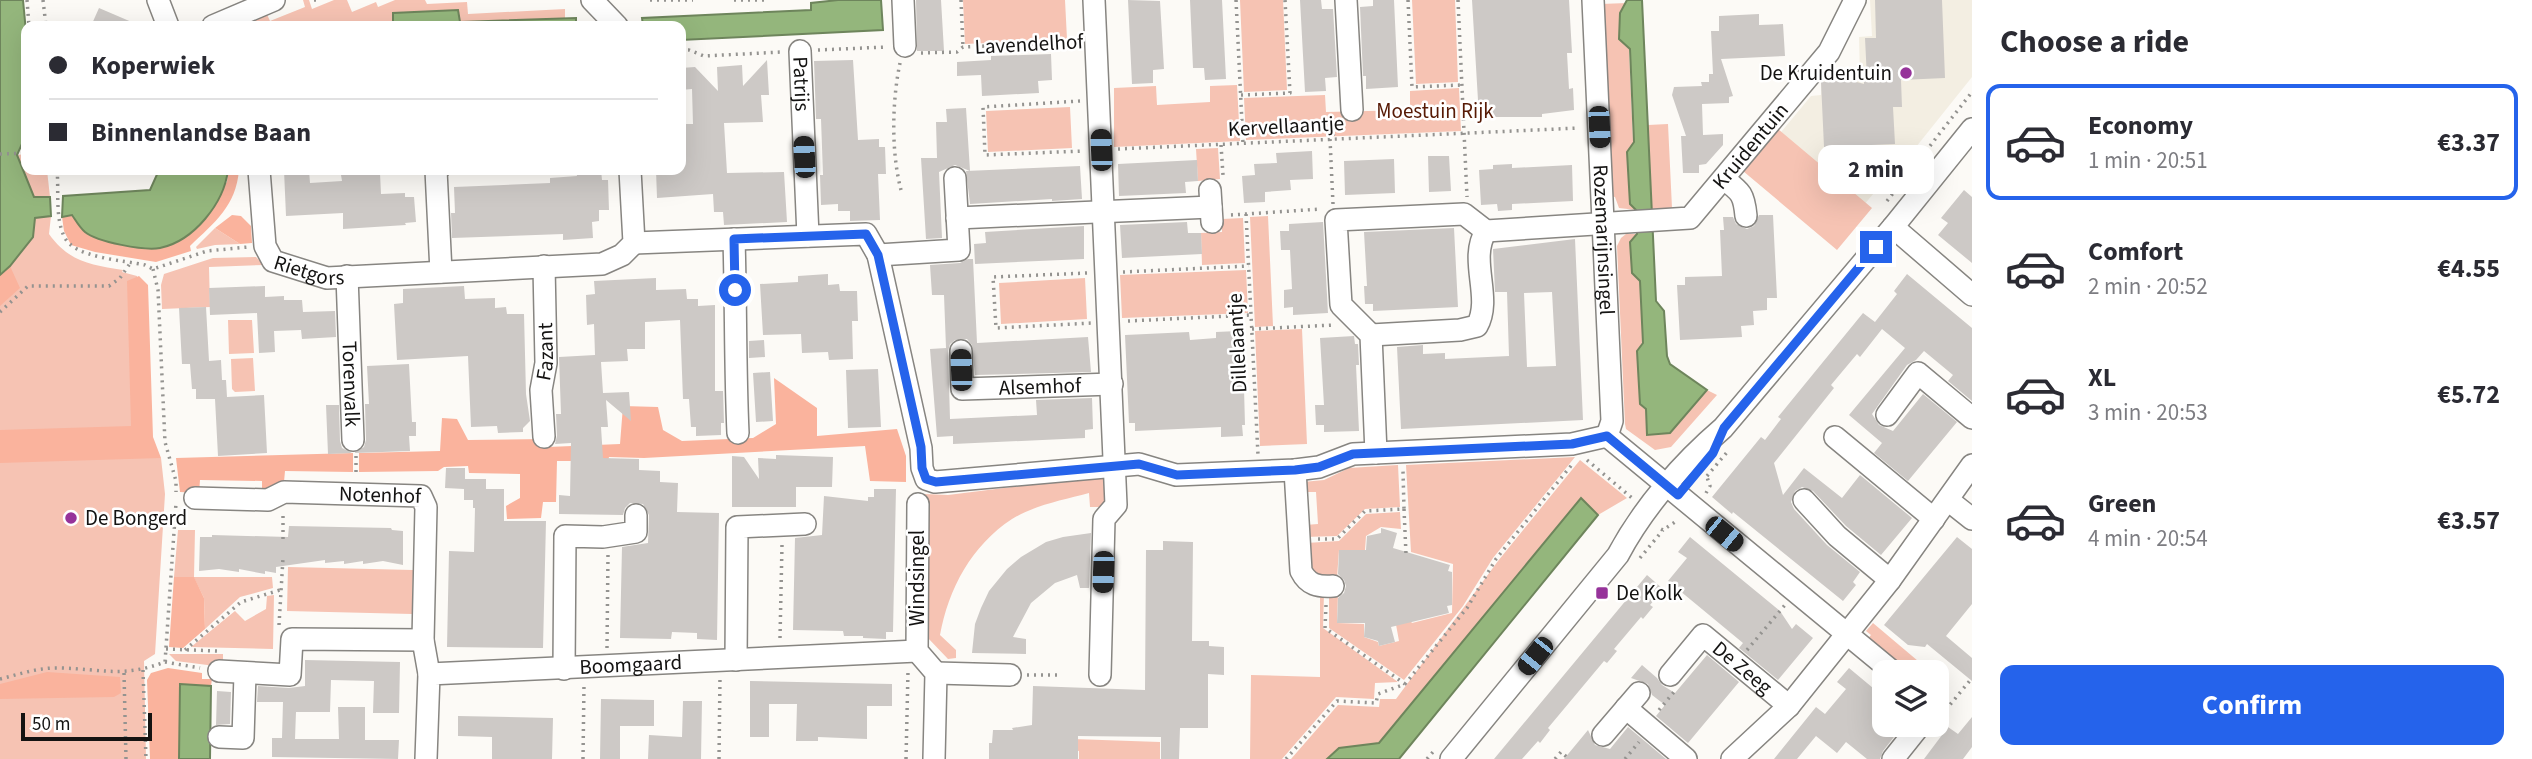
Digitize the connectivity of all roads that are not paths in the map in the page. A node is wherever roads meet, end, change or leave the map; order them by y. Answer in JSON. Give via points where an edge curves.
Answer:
{"nodes":[{"id":1,"x":158,"y":0,"type":"edge"},
{"id":2,"x":274,"y":0,"type":"edge"},
{"id":3,"x":592,"y":0,"type":"edge"},
{"id":4,"x":903,"y":0,"type":"edge"},
{"id":5,"x":1094,"y":0,"type":"edge"},
{"id":6,"x":1346,"y":0,"type":"edge"},
{"id":7,"x":1593,"y":0,"type":"edge"},
{"id":8,"x":1855,"y":0,"type":"edge"},
{"id":9,"x":166,"y":21,"type":"edge"},
{"id":10,"x":226,"y":21,"type":"edge"},
{"id":11,"x":612,"y":21,"type":"edge"},
{"id":12,"x":904,"y":50,"type":"road end"},
{"id":13,"x":800,"y":51,"type":"road end"},
{"id":14,"x":1352,"y":110,"type":"dead end"},
{"id":15,"x":1972,"y":129,"type":"edge"},
{"id":16,"x":259,"y":175,"type":"edge"},
{"id":17,"x":436,"y":175,"type":"edge"},
{"id":18,"x":630,"y":175,"type":"edge"},
{"id":19,"x":955,"y":178,"type":"dead end"},
{"id":20,"x":1724,"y":179,"type":"junction"},
{"id":21,"x":1102,"y":184,"type":"joint"},
{"id":22,"x":1214,"y":209,"type":"road end"},
{"id":23,"x":1104,"y":211,"type":"junction"},
{"id":24,"x":1746,"y":216,"type":"dead end"},
{"id":25,"x":957,"y":218,"type":"junction"},
{"id":26,"x":1603,"y":225,"type":"junction"},
{"id":27,"x":1893,"y":227,"type":"junction"},
{"id":28,"x":1486,"y":231,"type":"junction"},
{"id":29,"x":808,"y":236,"type":"junction"},
{"id":30,"x":734,"y":239,"type":"junction"},
{"id":31,"x":634,"y":243,"type":"junction"},
{"id":32,"x":878,"y":255,"type":"junction"},
{"id":33,"x":544,"y":266,"type":"junction"},
{"id":34,"x":441,"y":272,"type":"junction"},
{"id":35,"x":347,"y":276,"type":"junction"},
{"id":36,"x":1972,"y":295,"type":"edge"},
{"id":37,"x":1371,"y":335,"type":"junction"},
{"id":38,"x":961,"y":351,"type":"dead end"},
{"id":39,"x":1112,"y":384,"type":"junction"},
{"id":40,"x":1886,"y":415,"type":"dead end"},
{"id":41,"x":1972,"y":418,"type":"edge"},
{"id":42,"x":1724,"y":428,"type":"junction"},
{"id":43,"x":738,"y":433,"type":"dead end"},
{"id":44,"x":1607,"y":436,"type":"junction"},
{"id":45,"x":544,"y":437,"type":"dead end"},
{"id":46,"x":1835,"y":437,"type":"dead end"},
{"id":47,"x":354,"y":440,"type":"road end"},
{"id":48,"x":1376,"y":453,"type":"junction"},
{"id":49,"x":1115,"y":465,"type":"junction"},
{"id":50,"x":1972,"y":465,"type":"edge"},
{"id":51,"x":1295,"y":470,"type":"junction"},
{"id":52,"x":1672,"y":491,"type":"junction"},
{"id":53,"x":195,"y":498,"type":"dead end"},
{"id":54,"x":1804,"y":500,"type":"dead end"},
{"id":55,"x":1948,"y":500,"type":"junction"},
{"id":56,"x":918,"y":504,"type":"dead end"},
{"id":57,"x":636,"y":515,"type":"dead end"},
{"id":58,"x":1934,"y":519,"type":"junction"},
{"id":59,"x":1972,"y":519,"type":"edge"},
{"id":60,"x":804,"y":524,"type":"dead end"},
{"id":61,"x":1618,"y":555,"type":"junction"},
{"id":62,"x":1890,"y":580,"type":"junction"},
{"id":63,"x":1330,"y":586,"type":"road end"},
{"id":64,"x":1846,"y":634,"type":"junction"},
{"id":65,"x":423,"y":640,"type":"junction"},
{"id":66,"x":917,"y":652,"type":"junction"},
{"id":67,"x":729,"y":660,"type":"junction"},
{"id":68,"x":1878,"y":660,"type":"edge"},
{"id":69,"x":574,"y":669,"type":"junction"},
{"id":70,"x":219,"y":671,"type":"road end"},
{"id":71,"x":936,"y":673,"type":"junction"},
{"id":72,"x":245,"y":674,"type":"junction"},
{"id":73,"x":429,"y":674,"type":"junction"},
{"id":74,"x":1010,"y":674,"type":"road end"},
{"id":75,"x":1100,"y":675,"type":"dead end"},
{"id":76,"x":1670,"y":675,"type":"road end"},
{"id":77,"x":1789,"y":706,"type":"junction"},
{"id":78,"x":1603,"y":735,"type":"dead end"},
{"id":79,"x":219,"y":737,"type":"dead end"},
{"id":80,"x":1910,"y":737,"type":"edge"},
{"id":81,"x":1456,"y":757,"type":"edge"},
{"id":82,"x":426,"y":759,"type":"edge"},
{"id":83,"x":934,"y":759,"type":"edge"},
{"id":84,"x":1686,"y":759,"type":"edge"},
{"id":85,"x":1732,"y":759,"type":"edge"},
{"id":86,"x":1893,"y":759,"type":"edge"}],
"edges":[{"from":1,"to":9,"type":"street"},
{"from":2,"to":10,"type":"street"},
{"from":3,"to":11,"type":"street"},
{"from":4,"to":12,"type":"street"},
{"from":5,"to":21,"type":"street","name":"Lavendelhof"},
{"from":6,"to":14,"type":"street"},
{"from":7,"to":26,"type":"street","name":"Rozemarijnsingel"},
{"from":8,"to":20,"type":"street","name":"Kruidentuin","via":[[1829,52]]},
{"from":13,"to":29,"type":"street","name":"Patrijs"},
{"from":15,"to":27,"type":"street"},
{"from":16,"to":35,"type":"street","name":"Rietgors","via":[[265,246],[273,261],[327,278]]},
{"from":17,"to":34,"type":"street"},
{"from":18,"to":31,"type":"street"},
{"from":19,"to":25,"type":"street"},
{"from":20,"to":24,"type":"street","via":[[1740,191]]},
{"from":20,"to":26,"type":"street","name":"Kruidentuin","via":[[1690,218]]},
{"from":21,"to":23,"type":"street","name":"Alsemhof"},
{"from":22,"to":23,"type":"street"},
{"from":23,"to":25,"type":"street"},
{"from":23,"to":39,"type":"street","name":"Alsemhof"},
{"from":25,"to":32,"type":"street","via":[[959,250]]},
{"from":26,"to":28,"type":"street","name":"Kruidentuin"},
{"from":26,"to":44,"type":"street","name":"Rozemarijnsingel","via":[[1612,421]]},
{"from":27,"to":36,"type":"street"},
{"from":27,"to":42,"type":"street"},
{"from":28,"to":37,"type":"street","via":[[1479,244],[1482,302],[1478,326]]},
{"from":28,"to":37,"type":"street","via":[[1458,214],[1336,220],[1341,305]]},
{"from":29,"to":30,"type":"street"},
{"from":29,"to":32,"type":"street","via":[[866,234]]},
{"from":30,"to":31,"type":"street"},
{"from":30,"to":43,"type":"street"},
{"from":31,"to":33,"type":"street","name":"Rietgors","via":[[602,264]]},
{"from":32,"to":49,"type":"street","via":[[926,479],[936,482]]},
{"from":33,"to":34,"type":"street","name":"Rietgors"},
{"from":33,"to":45,"type":"street","name":"Fazant"},
{"from":34,"to":35,"type":"street","name":"Rietgors"},
{"from":35,"to":47,"type":"street","name":"Torenvalk"},
{"from":37,"to":48,"type":"street"},
{"from":38,"to":39,"type":"street","name":"Alsemhof","via":[[962,389]]},
{"from":39,"to":49,"type":"street","name":"Alsemhof"},
{"from":40,"to":41,"type":"street","via":[[1918,373]]},
{"from":42,"to":52,"type":"street","via":[[1699,448]]},
{"from":42,"to":52,"type":"street","via":[[1700,469]]},
{"from":44,"to":48,"type":"street","via":[[1572,444]]},
{"from":44,"to":52,"type":"street"},
{"from":46,"to":58,"type":"street"},
{"from":48,"to":51,"type":"street","via":[[1348,455],[1319,467]]},
{"from":49,"to":51,"type":"street","via":[[1145,464],[1177,475]]},
{"from":49,"to":75,"type":"street","name":"Alsemhof","via":[[1116,505],[1104,519]]},
{"from":50,"to":55,"type":"street","name":"De Zeeg"},
{"from":51,"to":63,"type":"street","via":[[1300,568],[1315,585]]},
{"from":52,"to":61,"type":"street","via":[[1630,531]]},
{"from":52,"to":61,"type":"street","via":[[1655,524],[1639,542]]},
{"from":52,"to":64,"type":"street"},
{"from":53,"to":65,"type":"street","name":"Notenhof","via":[[268,500],[284,492],[421,496],[426,507]]},
{"from":54,"to":62,"type":"street","via":[[1837,536]]},
{"from":55,"to":58,"type":"street","name":"De Zeeg"},
{"from":55,"to":59,"type":"street"},
{"from":56,"to":66,"type":"street","name":"Windsingel"},
{"from":57,"to":69,"type":"street","via":[[636,532],[565,536]]},
{"from":58,"to":62,"type":"street","name":"De Zeeg"},
{"from":60,"to":67,"type":"street","via":[[737,527]]},
{"from":61,"to":81,"type":"street"},
{"from":62,"to":64,"type":"street","name":"De Zeeg"},
{"from":64,"to":68,"type":"street"},
{"from":64,"to":77,"type":"street","name":"De Zeeg"},
{"from":65,"to":72,"type":"street","via":[[286,633],[290,675]]},
{"from":65,"to":73,"type":"street","name":"Notenhof"},
{"from":66,"to":67,"type":"street","name":"Boomgaard"},
{"from":66,"to":71,"type":"street","name":"Windsingel"},
{"from":67,"to":69,"type":"street","name":"Boomgaard"},
{"from":69,"to":73,"type":"street","name":"Boomgaard"},
{"from":70,"to":72,"type":"street"},
{"from":71,"to":74,"type":"street"},
{"from":71,"to":83,"type":"street"},
{"from":72,"to":79,"type":"street","via":[[243,738]]},
{"from":73,"to":82,"type":"street"},
{"from":76,"to":77,"type":"street","name":"De Zeeg","via":[[1703,635]]},
{"from":77,"to":85,"type":"street","name":"De Zeeg"},
{"from":78,"to":84,"type":"street","via":[[1632,700],[1646,725]]},
{"from":80,"to":86,"type":"street"}]}
